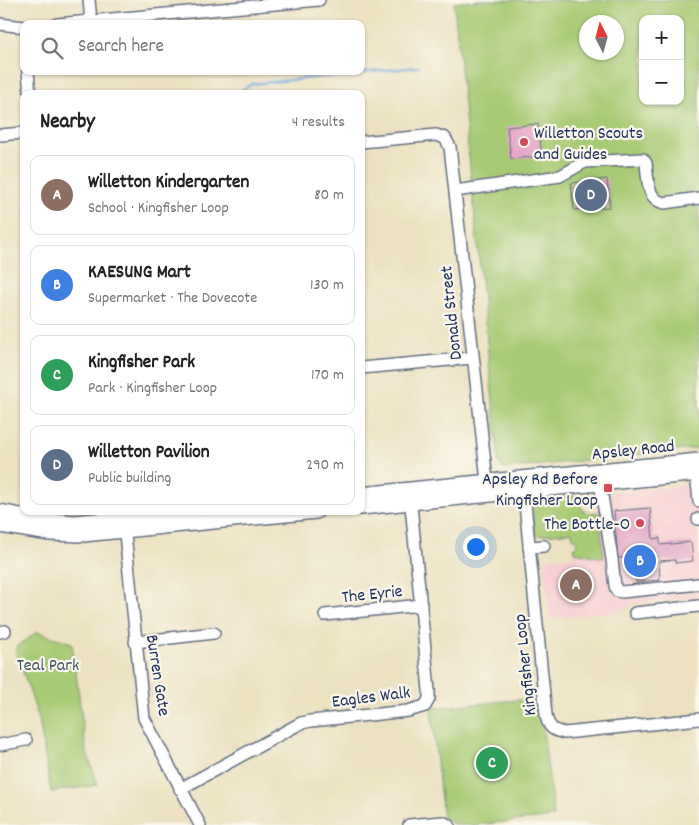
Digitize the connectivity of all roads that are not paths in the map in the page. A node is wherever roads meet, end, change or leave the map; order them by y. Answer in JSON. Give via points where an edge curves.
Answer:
{"nodes":[{"id":1,"x":89,"y":0,"type":"edge"},
{"id":2,"x":319,"y":0,"type":"edge"},
{"id":3,"x":91,"y":20,"type":"edge"},
{"id":4,"x":102,"y":20,"type":"edge"},
{"id":5,"x":0,"y":24,"type":"edge"},
{"id":6,"x":20,"y":26,"type":"edge"},
{"id":7,"x":28,"y":75,"type":"edge"},
{"id":8,"x":30,"y":90,"type":"edge"},
{"id":9,"x":20,"y":133,"type":"edge"},
{"id":10,"x":0,"y":135,"type":"edge"},
{"id":11,"x":365,"y":142,"type":"edge"},
{"id":12,"x":455,"y":191,"type":"junction"},
{"id":13,"x":699,"y":198,"type":"edge"},
{"id":14,"x":472,"y":358,"type":"junction"},
{"id":15,"x":365,"y":368,"type":"edge"},
{"id":16,"x":698,"y":469,"type":"edge"},
{"id":17,"x":600,"y":483,"type":"junction"},
{"id":18,"x":523,"y":485,"type":"junction"},
{"id":19,"x":488,"y":488,"type":"junction"},
{"id":20,"x":365,"y":496,"type":"edge"},
{"id":21,"x":410,"y":496,"type":"junction"},
{"id":22,"x":698,"y":498,"type":"edge"},
{"id":23,"x":365,"y":506,"type":"edge"},
{"id":24,"x":0,"y":512,"type":"edge"},
{"id":25,"x":202,"y":515,"type":"edge"},
{"id":26,"x":73,"y":517,"type":"edge"},
{"id":27,"x":0,"y":525,"type":"edge"},
{"id":28,"x":124,"y":525,"type":"junction"},
{"id":29,"x":544,"y":546,"type":"dead end"},
{"id":30,"x":530,"y":547,"type":"junction"},
{"id":31,"x":699,"y":584,"type":"edge"},
{"id":32,"x":421,"y":605,"type":"junction"},
{"id":33,"x":699,"y":606,"type":"edge"},
{"id":34,"x":635,"y":613,"type":"dead end"},
{"id":35,"x":326,"y":615,"type":"dead end"},
{"id":36,"x":214,"y":633,"type":"dead end"},
{"id":37,"x":135,"y":642,"type":"junction"},
{"id":38,"x":699,"y":719,"type":"edge"},
{"id":39,"x":26,"y":740,"type":"dead end"},
{"id":40,"x":0,"y":745,"type":"edge"},
{"id":41,"x":180,"y":789,"type":"junction"},
{"id":42,"x":200,"y":825,"type":"edge"},
{"id":43,"x":409,"y":825,"type":"edge"},
{"id":44,"x":449,"y":825,"type":"edge"}],
"edges":[{"from":1,"to":3,"type":"street"},
{"from":2,"to":4,"type":"street"},
{"from":5,"to":6,"type":"street"},
{"from":7,"to":8,"type":"street"},
{"from":9,"to":10,"type":"street"},
{"from":11,"to":12,"type":"street","name":"Donald Street","via":[[436,135],[445,138],[450,147]]},
{"from":12,"to":13,"type":"street","via":[[560,176],[585,162],[643,158],[650,193],[658,202]]},
{"from":12,"to":14,"type":"street","name":"Donald Street"},
{"from":14,"to":15,"type":"street"},
{"from":14,"to":19,"type":"street","name":"Donald Street"},
{"from":16,"to":17,"type":"main road","name":"Apsley Road","via":[[656,483]]},
{"from":16,"to":18,"type":"main road","name":"Apsley Road"},
{"from":16,"to":22,"type":"street"},
{"from":17,"to":18,"type":"main road","name":"Apsley Road"},
{"from":17,"to":31,"type":"street","via":[[608,504],[617,591]]},
{"from":18,"to":19,"type":"main road","name":"Apsley Road"},
{"from":18,"to":30,"type":"street","name":"Kingfisher Loop"},
{"from":19,"to":21,"type":"main road","name":"Apsley Road"},
{"from":20,"to":21,"type":"main road","name":"Apsley Road"},
{"from":21,"to":23,"type":"main road","name":"Apsley Road"},
{"from":21,"to":32,"type":"street","name":"Eagles Walk"},
{"from":24,"to":26,"type":"main road","via":[[36,519]]},
{"from":25,"to":28,"type":"main road"},
{"from":26,"to":28,"type":"main road"},
{"from":27,"to":28,"type":"main road","via":[[66,534]]},
{"from":28,"to":37,"type":"street","name":"Burren Gate"},
{"from":29,"to":30,"type":"street"},
{"from":30,"to":38,"type":"street","name":"Kingfisher Loop","via":[[546,715],[550,727],[557,732],[565,732]]},
{"from":32,"to":35,"type":"street","name":"The Eyrie"},
{"from":32,"to":41,"type":"street","name":"Eagles Walk","via":[[429,690],[425,706],[408,711],[301,724]]},
{"from":33,"to":34,"type":"street"},
{"from":36,"to":37,"type":"street"},
{"from":37,"to":41,"type":"street","name":"Burren Gate","via":[[144,718]]},
{"from":39,"to":40,"type":"street"},
{"from":41,"to":42,"type":"street","name":"Burren Gate"},
{"from":43,"to":44,"type":"street","via":[[442,822]]}]}
